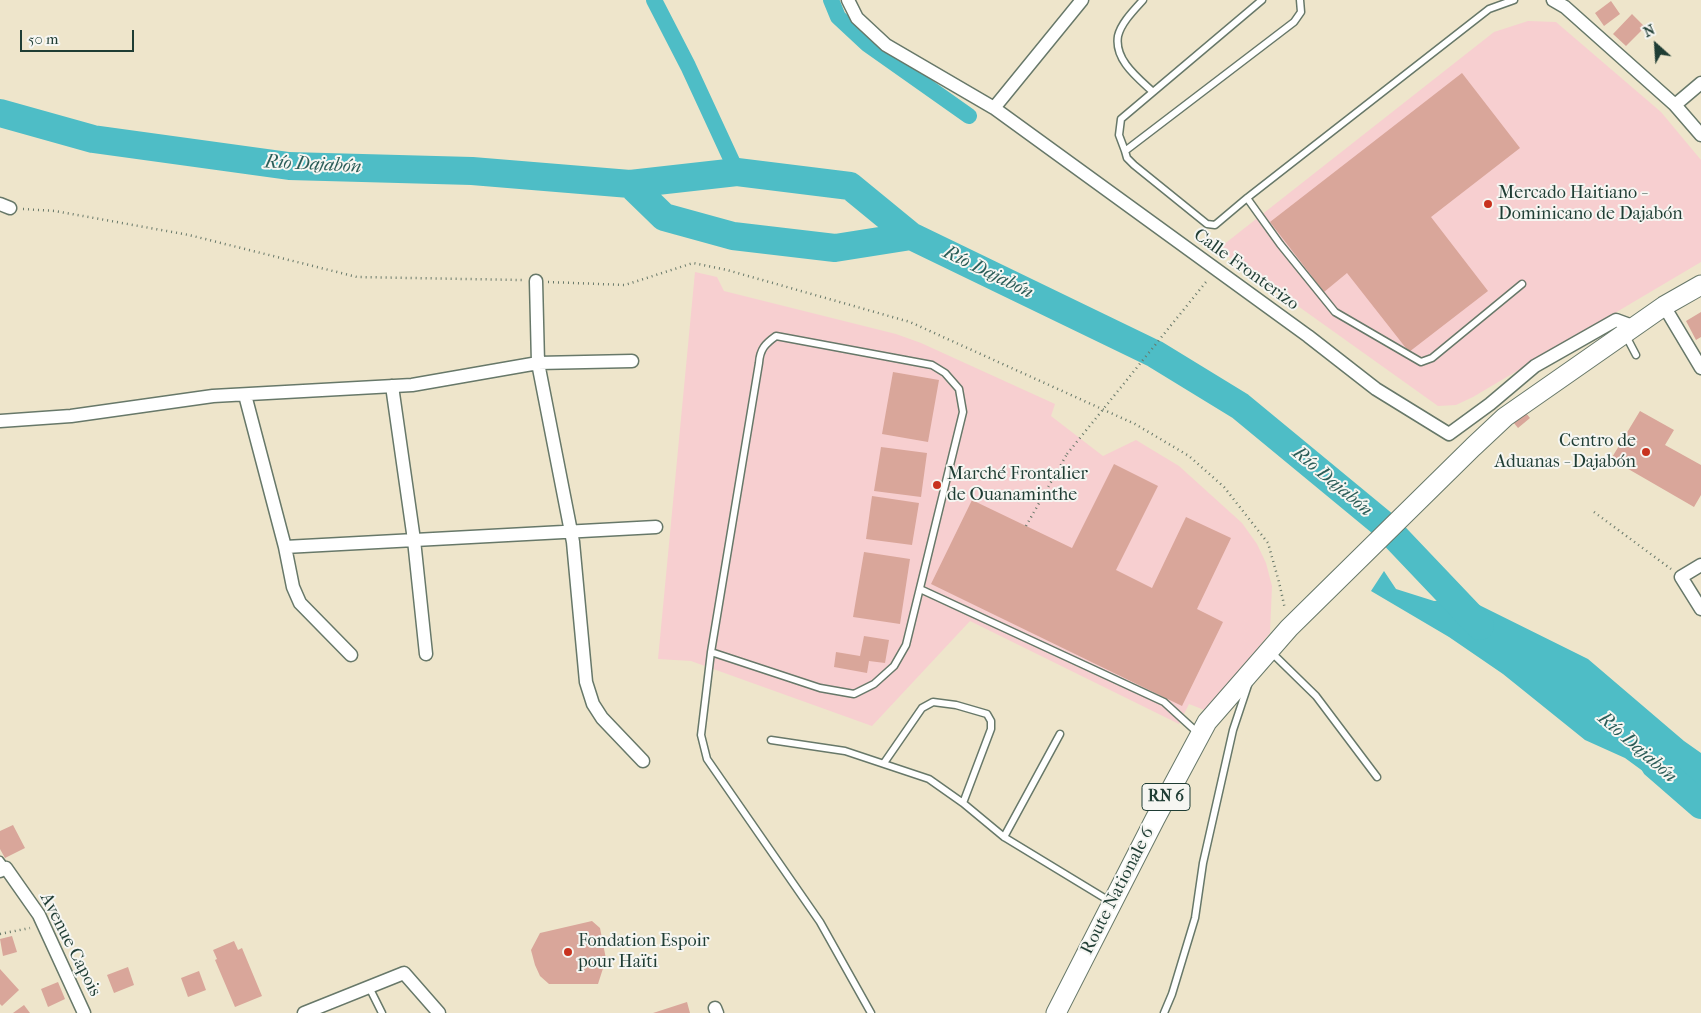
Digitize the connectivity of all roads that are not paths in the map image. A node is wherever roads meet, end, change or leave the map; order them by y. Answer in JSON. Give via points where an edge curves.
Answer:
{"nodes":[{"id":1,"x":848,"y":0,"type":"edge"},
{"id":2,"x":1082,"y":0,"type":"edge"},
{"id":3,"x":1143,"y":0,"type":"edge"},
{"id":4,"x":1262,"y":0,"type":"edge"},
{"id":5,"x":1300,"y":0,"type":"edge"},
{"id":6,"x":1514,"y":0,"type":"edge"},
{"id":7,"x":1552,"y":0,"type":"edge"},
{"id":8,"x":1701,"y":83,"type":"edge"},
{"id":9,"x":1153,"y":92,"type":"junction"},
{"id":10,"x":1675,"y":105,"type":"junction"},
{"id":11,"x":994,"y":108,"type":"junction"},
{"id":12,"x":1701,"y":135,"type":"edge"},
{"id":13,"x":1125,"y":151,"type":"junction"},
{"id":14,"x":1246,"y":198,"type":"junction"},
{"id":15,"x":536,"y":281,"type":"road end"},
{"id":16,"x":1522,"y":284,"type":"dead end"},
{"id":17,"x":1701,"y":285,"type":"edge"},
{"id":18,"x":1664,"y":306,"type":"junction"},
{"id":19,"x":1629,"y":330,"type":"junction"},
{"id":20,"x":1636,"y":355,"type":"dead end"},
{"id":21,"x":632,"y":361,"type":"dead end"},
{"id":22,"x":538,"y":363,"type":"junction"},
{"id":23,"x":1701,"y":368,"type":"edge"},
{"id":24,"x":392,"y":386,"type":"junction"},
{"id":25,"x":245,"y":394,"type":"junction"},
{"id":26,"x":0,"y":421,"type":"edge"},
{"id":27,"x":656,"y":527,"type":"dead end"},
{"id":28,"x":571,"y":530,"type":"junction"},
{"id":29,"x":414,"y":540,"type":"junction"},
{"id":30,"x":285,"y":547,"type":"junction"},
{"id":31,"x":1701,"y":566,"type":"edge"},
{"id":32,"x":920,"y":589,"type":"junction"},
{"id":33,"x":1701,"y":609,"type":"edge"},
{"id":34,"x":1270,"y":651,"type":"junction"},
{"id":35,"x":711,"y":652,"type":"junction"},
{"id":36,"x":426,"y":654,"type":"dead end"},
{"id":37,"x":351,"y":655,"type":"dead end"},
{"id":38,"x":1252,"y":672,"type":"junction"},
{"id":39,"x":1060,"y":734,"type":"dead end"},
{"id":40,"x":1200,"y":735,"type":"junction"},
{"id":41,"x":771,"y":740,"type":"dead end"},
{"id":42,"x":643,"y":761,"type":"dead end"},
{"id":43,"x":884,"y":763,"type":"junction"},
{"id":44,"x":1377,"y":777,"type":"dead end"},
{"id":45,"x":963,"y":803,"type":"junction"},
{"id":46,"x":1004,"y":837,"type":"junction"},
{"id":47,"x":2,"y":866,"type":"edge"},
{"id":48,"x":1112,"y":903,"type":"junction"},
{"id":49,"x":369,"y":987,"type":"junction"},
{"id":50,"x":324,"y":1009,"type":"edge"},
{"id":51,"x":84,"y":1013,"type":"edge"},
{"id":52,"x":304,"y":1013,"type":"edge"},
{"id":53,"x":382,"y":1013,"type":"edge"},
{"id":54,"x":439,"y":1013,"type":"edge"},
{"id":55,"x":871,"y":1013,"type":"edge"},
{"id":56,"x":1056,"y":1013,"type":"edge"},
{"id":57,"x":1164,"y":1013,"type":"edge"}],
"edges":[{"from":1,"to":11,"type":"street","name":"Calle Fronterizo","via":[[856,18],[886,45]]},
{"from":2,"to":11,"type":"street"},
{"from":3,"to":9,"type":"lane","via":[[1118,35],[1118,46],[1130,70]]},
{"from":4,"to":9,"type":"lane"},
{"from":5,"to":13,"type":"lane","via":[[1301,12],[1294,22]]},
{"from":6,"to":14,"type":"lane","via":[[1489,9]]},
{"from":7,"to":10,"type":"street","via":[[1565,7]]},
{"from":8,"to":10,"type":"street"},
{"from":9,"to":13,"type":"lane","via":[[1121,119],[1119,135]]},
{"from":10,"to":12,"type":"street"},
{"from":11,"to":19,"type":"street","name":"Calle Fronterizo","via":[[1376,388],[1449,434],[1535,366],[1616,320]]},
{"from":13,"to":14,"type":"lane","via":[[1134,165],[1207,224],[1215,225]]},
{"from":14,"to":16,"type":"lane","via":[[1335,312],[1421,362],[1432,358]]},
{"from":15,"to":22,"type":"street"},
{"from":17,"to":18,"type":"main road","name":"Route Nationale 6"},
{"from":18,"to":19,"type":"main road","name":"Route Nationale 6"},
{"from":18,"to":23,"type":"street"},
{"from":19,"to":20,"type":"lane"},
{"from":19,"to":34,"type":"main road","name":"Route Nationale 6","number":"RN 6","via":[[1532,397],[1488,432],[1289,628]]},
{"from":21,"to":22,"type":"street"},
{"from":22,"to":24,"type":"street"},
{"from":22,"to":28,"type":"street"},
{"from":24,"to":25,"type":"street"},
{"from":24,"to":29,"type":"street"},
{"from":25,"to":26,"type":"street","via":[[70,416]]},
{"from":25,"to":30,"type":"street"},
{"from":27,"to":28,"type":"street"},
{"from":28,"to":29,"type":"street"},
{"from":28,"to":42,"type":"street","via":[[586,682],[593,704],[602,718]]},
{"from":29,"to":30,"type":"street"},
{"from":29,"to":36,"type":"street"},
{"from":30,"to":37,"type":"street","via":[[293,587],[300,603]]},
{"from":31,"to":33,"type":"street","via":[[1681,577]]},
{"from":32,"to":35,"type":"lane","via":[[906,645],[894,666],[874,684],[854,694],[820,688]]},
{"from":32,"to":35,"type":"lane","via":[[963,412],[959,389],[945,373],[932,365],[776,336],[759,353]]},
{"from":32,"to":40,"type":"lane","via":[[1164,702]]},
{"from":34,"to":38,"type":"main road","name":"Route Nationale 6","number":"RN 6"},
{"from":34,"to":44,"type":"lane","via":[[1316,696]]},
{"from":35,"to":55,"type":"lane","via":[[701,735],[707,759],[820,922]]},
{"from":38,"to":40,"type":"main road","name":"Route Nationale 6","number":"RN 6","via":[[1207,722]]},
{"from":38,"to":57,"type":"lane","via":[[1231,740],[1203,863],[1195,918]]},
{"from":39,"to":46,"type":"lane"},
{"from":40,"to":48,"type":"main road","name":"Route Nationale 6","number":"RN 6"},
{"from":41,"to":43,"type":"lane","via":[[845,751]]},
{"from":43,"to":45,"type":"lane","via":[[928,779]]},
{"from":43,"to":45,"type":"lane","via":[[922,708],[933,702],[988,714],[991,730]]},
{"from":45,"to":46,"type":"lane"},
{"from":46,"to":48,"type":"lane"},
{"from":47,"to":51,"type":"street","name":"Avenue Capois","via":[[39,915]]},
{"from":48,"to":56,"type":"main road","name":"Route Nationale 6","number":"RN 6"},
{"from":49,"to":50,"type":"street"},
{"from":49,"to":53,"type":"lane"},
{"from":49,"to":54,"type":"street","via":[[404,973]]},
{"from":50,"to":52,"type":"street"}]}
